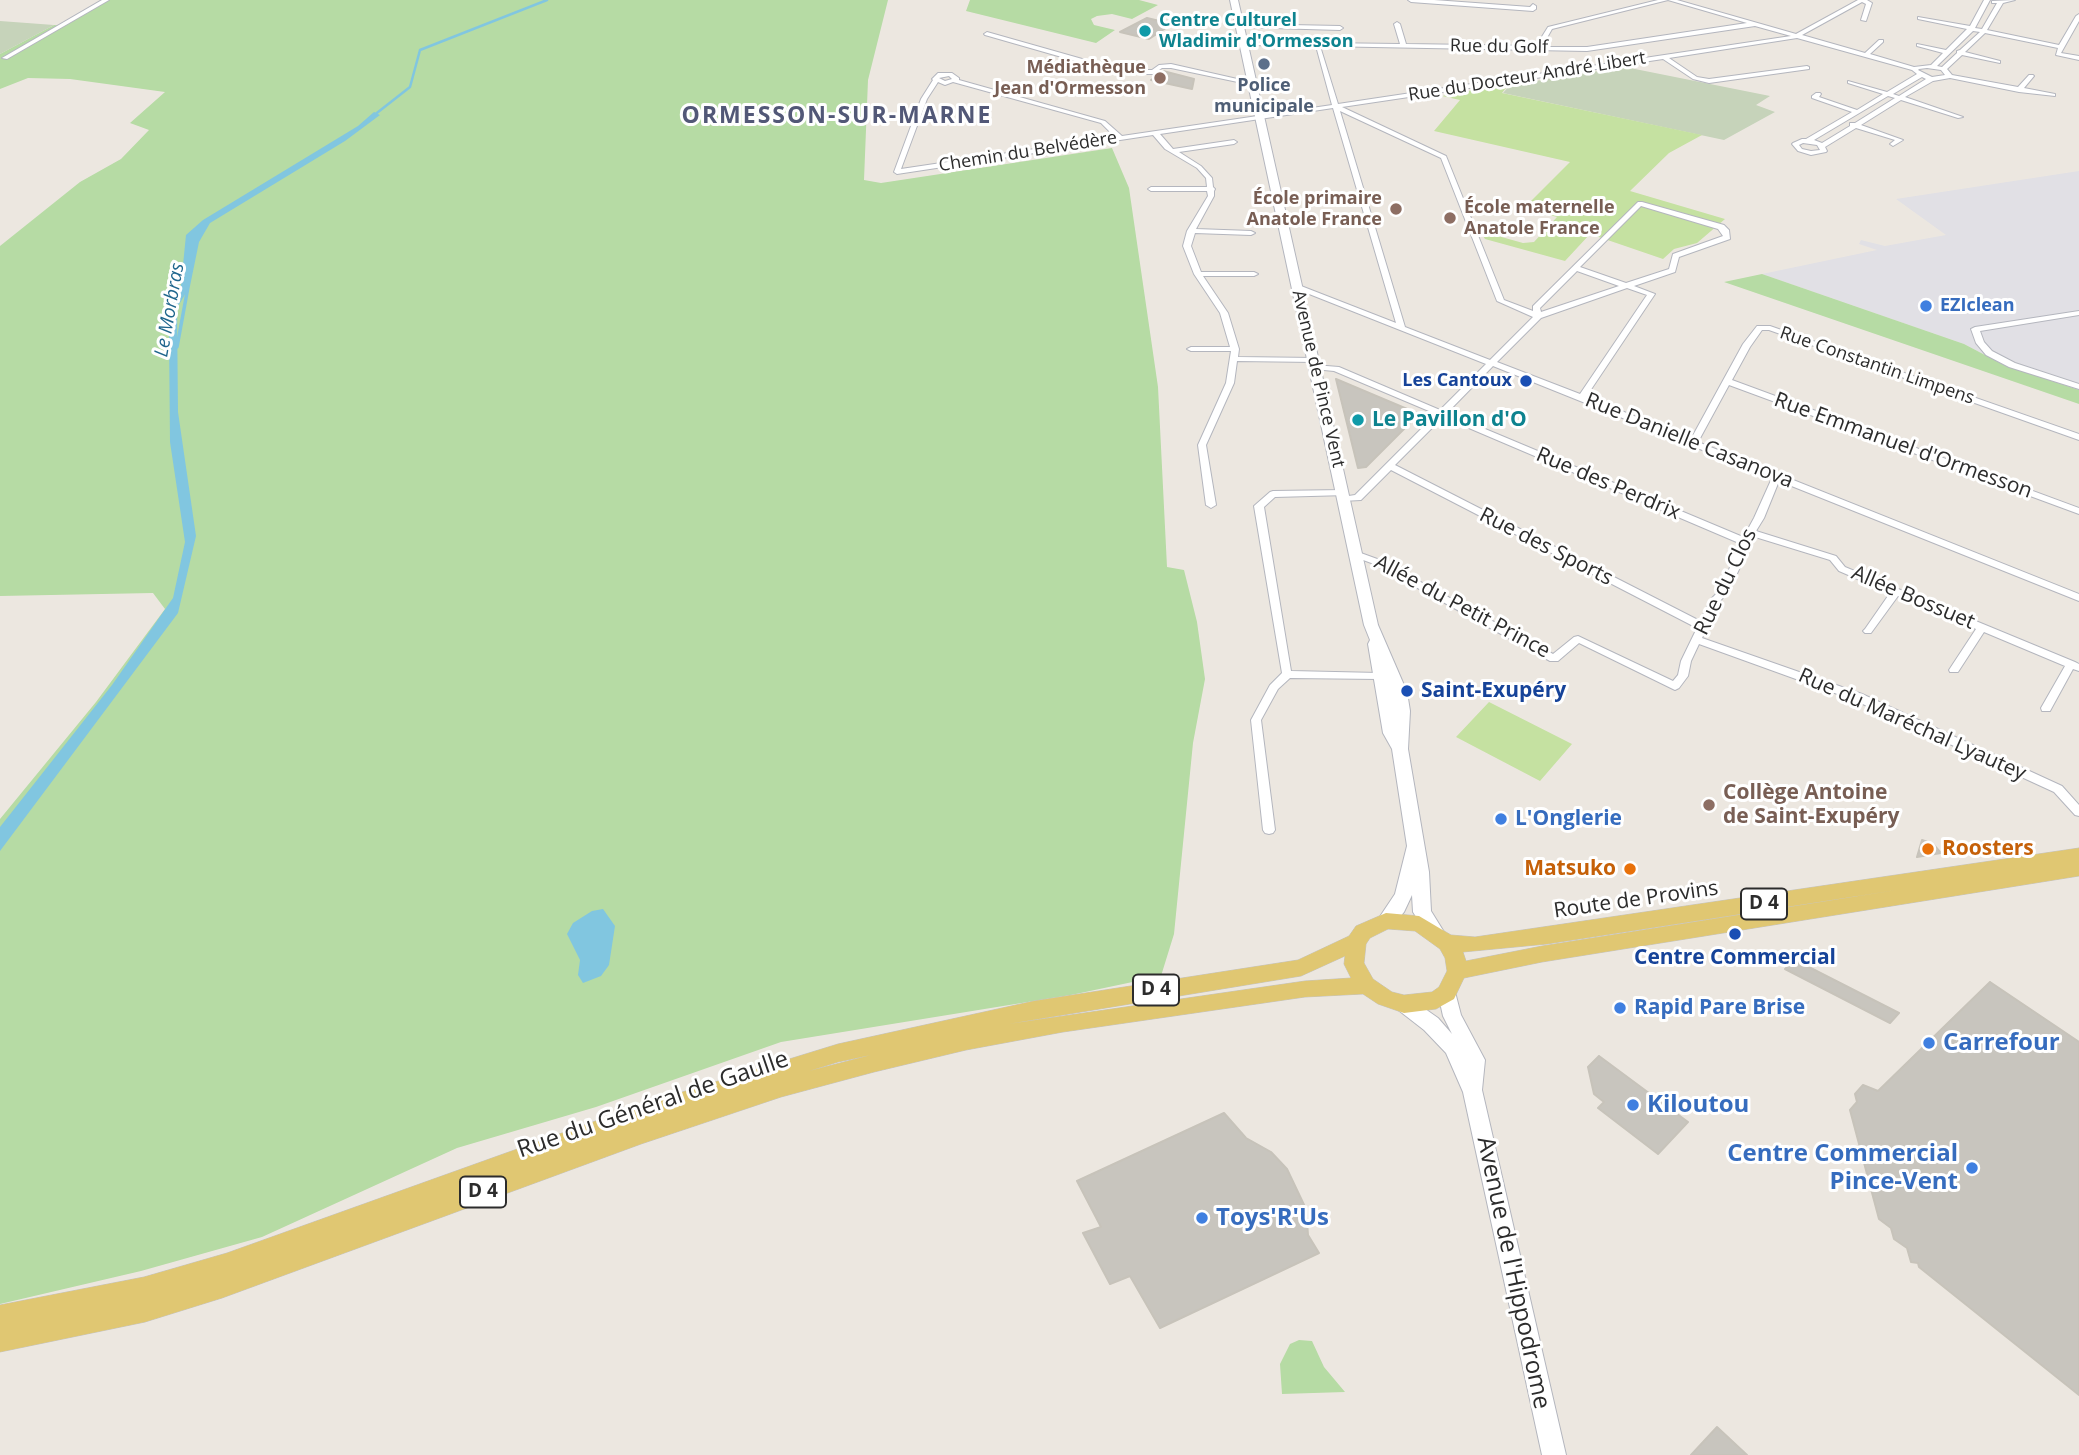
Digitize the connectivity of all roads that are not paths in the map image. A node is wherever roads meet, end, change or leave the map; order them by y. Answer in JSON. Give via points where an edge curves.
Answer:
{"nodes":[{"id":1,"x":106,"y":0,"type":"edge"},
{"id":2,"x":1234,"y":0,"type":"edge"},
{"id":3,"x":1411,"y":0,"type":"edge"},
{"id":4,"x":1665,"y":0,"type":"edge"},
{"id":5,"x":1671,"y":0,"type":"edge"},
{"id":6,"x":1862,"y":0,"type":"edge"},
{"id":7,"x":1987,"y":0,"type":"edge"},
{"id":8,"x":2012,"y":0,"type":"edge"},
{"id":9,"x":2000,"y":2,"type":"junction"},
{"id":10,"x":1496,"y":3,"type":"edge"},
{"id":11,"x":1533,"y":6,"type":"dead end"},
{"id":12,"x":2079,"y":16,"type":"edge"},
{"id":13,"x":1920,"y":18,"type":"dead end"},
{"id":14,"x":1864,"y":20,"type":"dead end"},
{"id":15,"x":1397,"y":24,"type":"dead end"},
{"id":16,"x":1754,"y":24,"type":"junction"},
{"id":17,"x":1239,"y":26,"type":"junction"},
{"id":18,"x":1340,"y":28,"type":"dead end"},
{"id":19,"x":1970,"y":29,"type":"junction"},
{"id":20,"x":1984,"y":31,"type":"junction"},
{"id":21,"x":987,"y":34,"type":"dead end"},
{"id":22,"x":1794,"y":37,"type":"junction"},
{"id":23,"x":1881,"y":41,"type":"dead end"},
{"id":24,"x":1243,"y":43,"type":"junction"},
{"id":25,"x":1403,"y":45,"type":"junction"},
{"id":26,"x":1919,"y":45,"type":"dead end"},
{"id":27,"x":1321,"y":46,"type":"junction"},
{"id":28,"x":1544,"y":46,"type":"junction"},
{"id":29,"x":2061,"y":47,"type":"junction"},
{"id":30,"x":1948,"y":51,"type":"junction"},
{"id":31,"x":1961,"y":52,"type":"junction"},
{"id":32,"x":1662,"y":56,"type":"junction"},
{"id":33,"x":1865,"y":56,"type":"junction"},
{"id":34,"x":5,"y":58,"type":"dead end"},
{"id":35,"x":2079,"y":58,"type":"edge"},
{"id":36,"x":1998,"y":62,"type":"dead end"},
{"id":37,"x":1933,"y":66,"type":"junction"},
{"id":38,"x":1807,"y":68,"type":"dead end"},
{"id":39,"x":1943,"y":69,"type":"junction"},
{"id":40,"x":1918,"y":72,"type":"junction"},
{"id":41,"x":1950,"y":76,"type":"junction"},
{"id":42,"x":2031,"y":76,"type":"dead end"},
{"id":43,"x":1931,"y":79,"type":"junction"},
{"id":44,"x":1252,"y":83,"type":"junction"},
{"id":45,"x":1842,"y":87,"type":"dead end"},
{"id":46,"x":2019,"y":90,"type":"junction"},
{"id":47,"x":1818,"y":94,"type":"dead end"},
{"id":48,"x":1887,"y":94,"type":"junction"},
{"id":49,"x":2053,"y":95,"type":"dead end"},
{"id":50,"x":1901,"y":98,"type":"junction"},
{"id":51,"x":1335,"y":106,"type":"junction"},
{"id":52,"x":1857,"y":112,"type":"junction"},
{"id":53,"x":1259,"y":117,"type":"junction"},
{"id":54,"x":1960,"y":117,"type":"dead end"},
{"id":55,"x":1843,"y":120,"type":"junction"},
{"id":56,"x":1856,"y":125,"type":"junction"},
{"id":57,"x":1155,"y":133,"type":"junction"},
{"id":58,"x":1120,"y":138,"type":"junction"},
{"id":59,"x":1808,"y":141,"type":"junction"},
{"id":60,"x":1234,"y":142,"type":"dead end"},
{"id":61,"x":1893,"y":144,"type":"dead end"},
{"id":62,"x":1823,"y":145,"type":"junction"},
{"id":63,"x":1172,"y":151,"type":"junction"},
{"id":64,"x":1151,"y":189,"type":"dead end"},
{"id":65,"x":1212,"y":189,"type":"junction"},
{"id":66,"x":1191,"y":231,"type":"junction"},
{"id":67,"x":1251,"y":233,"type":"dead end"},
{"id":68,"x":1575,"y":268,"type":"junction"},
{"id":69,"x":1198,"y":274,"type":"junction"},
{"id":70,"x":1254,"y":274,"type":"dead end"},
{"id":71,"x":1626,"y":286,"type":"junction"},
{"id":72,"x":1298,"y":288,"type":"junction"},
{"id":73,"x":2079,"y":313,"type":"edge"},
{"id":74,"x":1538,"y":316,"type":"junction"},
{"id":75,"x":1401,"y":327,"type":"junction"},
{"id":76,"x":1188,"y":349,"type":"dead end"},
{"id":77,"x":1235,"y":349,"type":"junction"},
{"id":78,"x":1235,"y":359,"type":"junction"},
{"id":79,"x":1491,"y":362,"type":"junction"},
{"id":80,"x":1316,"y":363,"type":"junction"},
{"id":81,"x":1727,"y":381,"type":"junction"},
{"id":82,"x":2079,"y":387,"type":"edge"},
{"id":83,"x":1583,"y":400,"type":"junction"},
{"id":84,"x":1440,"y":414,"type":"junction"},
{"id":85,"x":2079,"y":437,"type":"edge"},
{"id":86,"x":1693,"y":443,"type":"junction"},
{"id":87,"x":1390,"y":466,"type":"junction"},
{"id":88,"x":1777,"y":477,"type":"junction"},
{"id":89,"x":1345,"y":496,"type":"junction"},
{"id":90,"x":1211,"y":505,"type":"dead end"},
{"id":91,"x":2079,"y":512,"type":"edge"},
{"id":92,"x":1746,"y":536,"type":"junction"},
{"id":93,"x":1358,"y":555,"type":"junction"},
{"id":94,"x":1896,"y":591,"type":"junction"},
{"id":95,"x":2079,"y":598,"type":"edge"},
{"id":96,"x":1703,"y":627,"type":"junction"},
{"id":97,"x":1982,"y":627,"type":"junction"},
{"id":98,"x":1867,"y":631,"type":"dead end"},
{"id":99,"x":1377,"y":640,"type":"junction"},
{"id":100,"x":1697,"y":640,"type":"junction"},
{"id":101,"x":2077,"y":667,"type":"edge"},
{"id":102,"x":1954,"y":670,"type":"dead end"},
{"id":103,"x":1287,"y":674,"type":"junction"},
{"id":104,"x":1380,"y":676,"type":"junction"},
{"id":105,"x":1675,"y":686,"type":"joint"},
{"id":106,"x":2046,"y":708,"type":"dead end"},
{"id":107,"x":1400,"y":749,"type":"junction"},
{"id":108,"x":2079,"y":812,"type":"edge"},
{"id":109,"x":1269,"y":830,"type":"dead end"},
{"id":110,"x":1415,"y":841,"type":"junction"},
{"id":111,"x":2079,"y":855,"type":"edge"},
{"id":112,"x":2079,"y":869,"type":"edge"},
{"id":113,"x":1385,"y":921,"type":"junction"},
{"id":114,"x":1441,"y":938,"type":"junction"},
{"id":115,"x":1356,"y":942,"type":"junction"},
{"id":116,"x":1457,"y":971,"type":"junction"},
{"id":117,"x":1366,"y":985,"type":"junction"},
{"id":118,"x":1447,"y":992,"type":"junction"},
{"id":119,"x":1404,"y":1004,"type":"junction"},
{"id":120,"x":1473,"y":1092,"type":"junction"},
{"id":121,"x":0,"y":1317,"type":"edge"},
{"id":122,"x":0,"y":1340,"type":"edge"},
{"id":123,"x":1555,"y":1455,"type":"edge"}],
"edges":[{"from":1,"to":34,"type":"street"},
{"from":2,"to":17,"type":"main road","name":"Avenue de Pince Vent"},
{"from":3,"to":10,"type":"street"},
{"from":4,"to":28,"type":"street","via":[[1550,28],[1541,43]]},
{"from":5,"to":16,"type":"street"},
{"from":6,"to":14,"type":"street","via":[[1870,3]]},
{"from":6,"to":22,"type":"street"},
{"from":7,"to":9,"type":"street"},
{"from":7,"to":19,"type":"street"},
{"from":8,"to":9,"type":"street"},
{"from":9,"to":20,"type":"street"},
{"from":10,"to":11,"type":"street"},
{"from":12,"to":29,"type":"street"},
{"from":13,"to":19,"type":"street"},
{"from":15,"to":25,"type":"street"},
{"from":16,"to":22,"type":"street"},
{"from":16,"to":28,"type":"street","name":"Rue du Golf","via":[[1587,48]]},
{"from":17,"to":18,"type":"street"},
{"from":17,"to":24,"type":"main road","name":"Avenue de Pince Vent"},
{"from":19,"to":20,"type":"street"},
{"from":19,"to":30,"type":"street"},
{"from":20,"to":29,"type":"street"},
{"from":20,"to":31,"type":"street"},
{"from":21,"to":44,"type":"street","via":[[1121,72],[1153,72],[1171,66]]},
{"from":22,"to":32,"type":"street","name":"Rue du Docteur André Libert"},
{"from":22,"to":33,"type":"street"},
{"from":23,"to":33,"type":"street"},
{"from":24,"to":27,"type":"street","name":"Rue du Golf"},
{"from":24,"to":44,"type":"main road","name":"Avenue de Pince Vent"},
{"from":25,"to":27,"type":"street","name":"Rue du Golf"},
{"from":25,"to":28,"type":"street","name":"Rue du Golf"},
{"from":26,"to":30,"type":"street"},
{"from":27,"to":51,"type":"street"},
{"from":29,"to":35,"type":"street","via":[[2058,54]]},
{"from":30,"to":31,"type":"street"},
{"from":30,"to":37,"type":"street"},
{"from":31,"to":36,"type":"street"},
{"from":31,"to":39,"type":"street"},
{"from":32,"to":38,"type":"street","via":[[1695,78],[1709,81]]},
{"from":32,"to":51,"type":"street","name":"Rue du Docteur André Libert"},
{"from":33,"to":40,"type":"street"},
{"from":37,"to":39,"type":"street"},
{"from":37,"to":40,"type":"street"},
{"from":39,"to":41,"type":"street"},
{"from":40,"to":43,"type":"street"},
{"from":40,"to":48,"type":"street"},
{"from":41,"to":43,"type":"street"},
{"from":41,"to":46,"type":"street"},
{"from":42,"to":46,"type":"street"},
{"from":43,"to":50,"type":"street"},
{"from":44,"to":53,"type":"main road","name":"Avenue de Pince Vent"},
{"from":45,"to":48,"type":"street","via":[[1853,80]]},
{"from":46,"to":49,"type":"street"},
{"from":47,"to":52,"type":"street","via":[[1814,97]]},
{"from":48,"to":50,"type":"street"},
{"from":48,"to":52,"type":"street"},
{"from":50,"to":54,"type":"street"},
{"from":50,"to":56,"type":"street"},
{"from":51,"to":53,"type":"street","name":"Rue du Docteur André Libert"},
{"from":51,"to":74,"type":"street","via":[[1444,158],[1501,301]]},
{"from":51,"to":75,"type":"street"},
{"from":52,"to":55,"type":"street"},
{"from":53,"to":57,"type":"street","name":"Chemin du Belvédère"},
{"from":53,"to":72,"type":"main road","name":"Avenue de Pince Vent"},
{"from":55,"to":56,"type":"street"},
{"from":55,"to":59,"type":"street"},
{"from":56,"to":61,"type":"street","via":[[1900,140]]},
{"from":56,"to":62,"type":"street"},
{"from":57,"to":58,"type":"street","name":"Chemin du Belvédère"},
{"from":57,"to":63,"type":"street"},
{"from":58,"to":58,"type":"street","name":"Chemin du Belvédère","via":[[1103,122],[955,81],[957,77],[950,74],[938,75],[923,99],[897,172]]},
{"from":59,"to":62,"type":"street"},
{"from":59,"to":62,"type":"street","via":[[1794,146],[1814,153],[1824,150]]},
{"from":60,"to":63,"type":"street"},
{"from":63,"to":65,"type":"street","via":[[1199,167]]},
{"from":64,"to":65,"type":"street"},
{"from":65,"to":66,"type":"street"},
{"from":66,"to":67,"type":"street"},
{"from":66,"to":69,"type":"street","via":[[1187,246]]},
{"from":68,"to":71,"type":"street"},
{"from":68,"to":71,"type":"street","via":[[1640,203],[1727,232],[1727,237],[1676,256],[1672,270]]},
{"from":68,"to":74,"type":"street","via":[[1536,308]]},
{"from":69,"to":70,"type":"street"},
{"from":69,"to":77,"type":"street","via":[[1224,313]]},
{"from":71,"to":74,"type":"street"},
{"from":71,"to":83,"type":"street","via":[[1651,294]]},
{"from":72,"to":75,"type":"street","name":"Rue Danielle Casanova"},
{"from":72,"to":80,"type":"main road","name":"Avenue de Pince Vent"},
{"from":73,"to":82,"type":"street","via":[[1975,329],[1989,354]]},
{"from":74,"to":79,"type":"street"},
{"from":75,"to":79,"type":"street","name":"Rue Danielle Casanova"},
{"from":76,"to":77,"type":"street"},
{"from":77,"to":78,"type":"street"},
{"from":78,"to":80,"type":"street","name":"Rue des Perdrix"},
{"from":78,"to":90,"type":"street","via":[[1224,399],[1203,436]]},
{"from":79,"to":83,"type":"street","name":"Rue Danielle Casanova"},
{"from":79,"to":84,"type":"street"},
{"from":80,"to":84,"type":"street","name":"Rue des Perdrix"},
{"from":80,"to":89,"type":"main road","name":"Avenue de Pince Vent"},
{"from":81,"to":85,"type":"street","name":"Rue Constantin Limpens","via":[[1755,332],[1770,328]]},
{"from":81,"to":86,"type":"street","name":"Rue Constantin Limpens"},
{"from":81,"to":91,"type":"street","name":"Rue Emmanuel d'Ormesson"},
{"from":83,"to":86,"type":"street","name":"Rue Danielle Casanova"},
{"from":84,"to":87,"type":"street"},
{"from":84,"to":92,"type":"street","name":"Rue des Perdrix"},
{"from":86,"to":88,"type":"street","name":"Rue Danielle Casanova"},
{"from":87,"to":89,"type":"street","via":[[1358,498]]},
{"from":87,"to":96,"type":"street","name":"Rue des Sports"},
{"from":88,"to":92,"type":"street","name":"Rue du Clos"},
{"from":88,"to":95,"type":"street","name":"Rue Danielle Casanova"},
{"from":89,"to":93,"type":"main road","name":"Avenue de Pince Vent"},
{"from":89,"to":103,"type":"street","via":[[1273,494],[1259,506]]},
{"from":92,"to":94,"type":"street","name":"Allée Bossuet","via":[[1833,558],[1842,569]]},
{"from":92,"to":96,"type":"street","name":"Rue du Clos"},
{"from":93,"to":99,"type":"main road","name":"Avenue de Pince Vent"},
{"from":93,"to":105,"type":"street","name":"Allée du Petit Prince","via":[[1554,659],[1578,639]]},
{"from":94,"to":97,"type":"street","name":"Allée Bossuet"},
{"from":94,"to":98,"type":"street"},
{"from":96,"to":100,"type":"street","name":"Rue du Clos"},
{"from":97,"to":101,"type":"street","name":"Allée Bossuet"},
{"from":97,"to":102,"type":"street"},
{"from":99,"to":104,"type":"main road","name":"Avenue de Pince Vent"},
{"from":99,"to":107,"type":"main road","name":"Avenue de Pince Vent","via":[[1399,692]]},
{"from":100,"to":105,"type":"street","name":"Rue du Clos"},
{"from":100,"to":108,"type":"street","name":"Rue du Maréchal Lyautey","via":[[1858,697],[2057,789]]},
{"from":101,"to":106,"type":"street"},
{"from":103,"to":104,"type":"street"},
{"from":103,"to":109,"type":"street","via":[[1274,687],[1256,720]]},
{"from":104,"to":107,"type":"main road","name":"Avenue de Pince Vent","via":[[1391,733]]},
{"from":107,"to":110,"type":"main road","name":"Avenue de Pince Vent"},
{"from":110,"to":113,"type":"main road","name":"Avenue de Pince Vent","via":[[1404,894]]},
{"from":110,"to":114,"type":"main road","name":"Avenue de Pince Vent","via":[[1422,912]]},
{"from":111,"to":114,"type":"main road","name":"Route de Provins","number":"D 4","via":[[1547,936],[1475,945]]},
{"from":112,"to":116,"type":"main road","name":"Route de Provins","number":"D 4"},
{"from":113,"to":114,"type":"main road","via":[[1411,922]]},
{"from":113,"to":115,"type":"main road","via":[[1363,932]]},
{"from":114,"to":116,"type":"main road","via":[[1455,957]]},
{"from":115,"to":117,"type":"main road","via":[[1354,964]]},
{"from":115,"to":121,"type":"main road","number":"D 4","via":[[1300,968],[1034,1010],[838,1053],[640,1115],[227,1264],[144,1288]]},
{"from":116,"to":118,"type":"main road"},
{"from":117,"to":119,"type":"main road"},
{"from":117,"to":122,"type":"main road","name":"Rue du Général de Gaulle","number":"D 4","via":[[1132,1013],[966,1041],[802,1082],[654,1129],[222,1287],[145,1310]]},
{"from":118,"to":119,"type":"main road","via":[[1436,1000]]},
{"from":118,"to":120,"type":"main road","name":"Avenue de l'Hippodrome","via":[[1452,1016],[1475,1060]]},
{"from":119,"to":120,"type":"main road","name":"Avenue de l'Hippodrome","via":[[1453,1048]]},
{"from":120,"to":123,"type":"main road","name":"Avenue de l'Hippodrome"}]}
